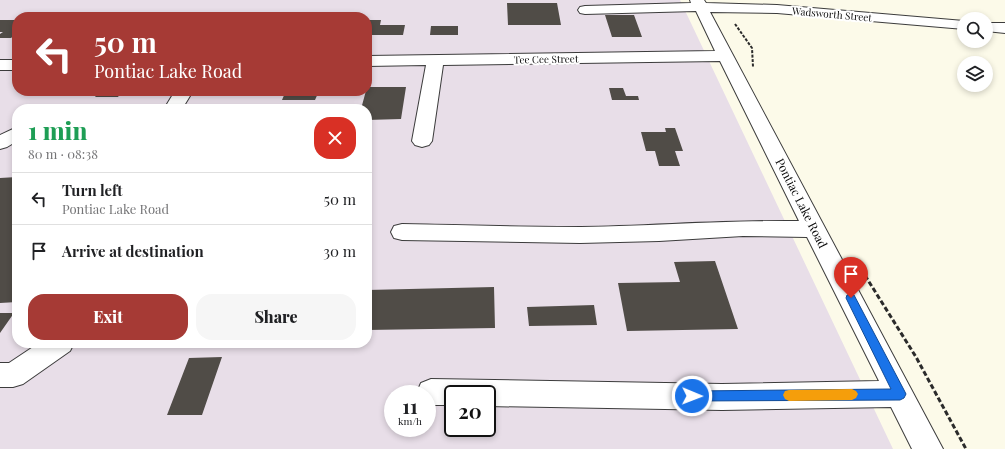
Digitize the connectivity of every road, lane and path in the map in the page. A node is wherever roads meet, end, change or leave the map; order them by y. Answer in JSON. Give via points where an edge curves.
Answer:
{"nodes":[{"id":1,"x":698,"y":3,"type":"edge"},
{"id":2,"x":724,"y":7,"type":"junction"},
{"id":3,"x":585,"y":10,"type":"dead end"},
{"id":4,"x":957,"y":24,"type":"edge"},
{"id":5,"x":993,"y":27,"type":"edge"},
{"id":6,"x":1005,"y":28,"type":"edge"},
{"id":7,"x":726,"y":56,"type":"junction"},
{"id":8,"x":372,"y":61,"type":"edge"},
{"id":9,"x":435,"y":61,"type":"junction"},
{"id":10,"x":0,"y":65,"type":"edge"},
{"id":11,"x":12,"y":65,"type":"edge"},
{"id":12,"x":753,"y":70,"type":"dead end"},
{"id":13,"x":12,"y":136,"type":"edge"},
{"id":14,"x":422,"y":141,"type":"dead end"},
{"id":15,"x":0,"y":143,"type":"edge"},
{"id":16,"x":815,"y":228,"type":"junction"},
{"id":17,"x":402,"y":232,"type":"dead end"},
{"id":18,"x":858,"y":263,"type":"dead end"},
{"id":19,"x":54,"y":348,"type":"edge"},
{"id":20,"x":0,"y":375,"type":"edge"},
{"id":21,"x":436,"y":392,"type":"edge"},
{"id":22,"x":900,"y":394,"type":"junction"},
{"id":23,"x":928,"y":449,"type":"edge"},
{"id":24,"x":966,"y":449,"type":"edge"}],
"edges":[{"from":1,"to":2,"type":"street","name":"Wadsworth Street"},
{"from":1,"to":3,"type":"street","name":"Wadsworth Street"},
{"from":1,"to":7,"type":"street","name":"Pontiac Lake Road"},
{"from":2,"to":4,"type":"street","name":"Wadsworth Street","via":[[792,10]]},
{"from":2,"to":12,"type":"path","via":[[752,48]]},
{"from":5,"to":6,"type":"street"},
{"from":7,"to":9,"type":"street","name":"Tee Cee Street"},
{"from":7,"to":16,"type":"street","name":"Pontiac Lake Road"},
{"from":8,"to":9,"type":"street","name":"Tee Cee Street"},
{"from":9,"to":14,"type":"street"},
{"from":10,"to":11,"type":"street"},
{"from":13,"to":15,"type":"street"},
{"from":16,"to":17,"type":"street","via":[[743,228],[580,235]]},
{"from":16,"to":22,"type":"street","name":"Pontiac Lake Road"},
{"from":18,"to":24,"type":"path","via":[[916,357]]},
{"from":19,"to":20,"type":"street","via":[[13,375]]},
{"from":21,"to":22,"type":"street","via":[[722,397]]},
{"from":22,"to":23,"type":"street","name":"Pontiac Lake Road"}]}
